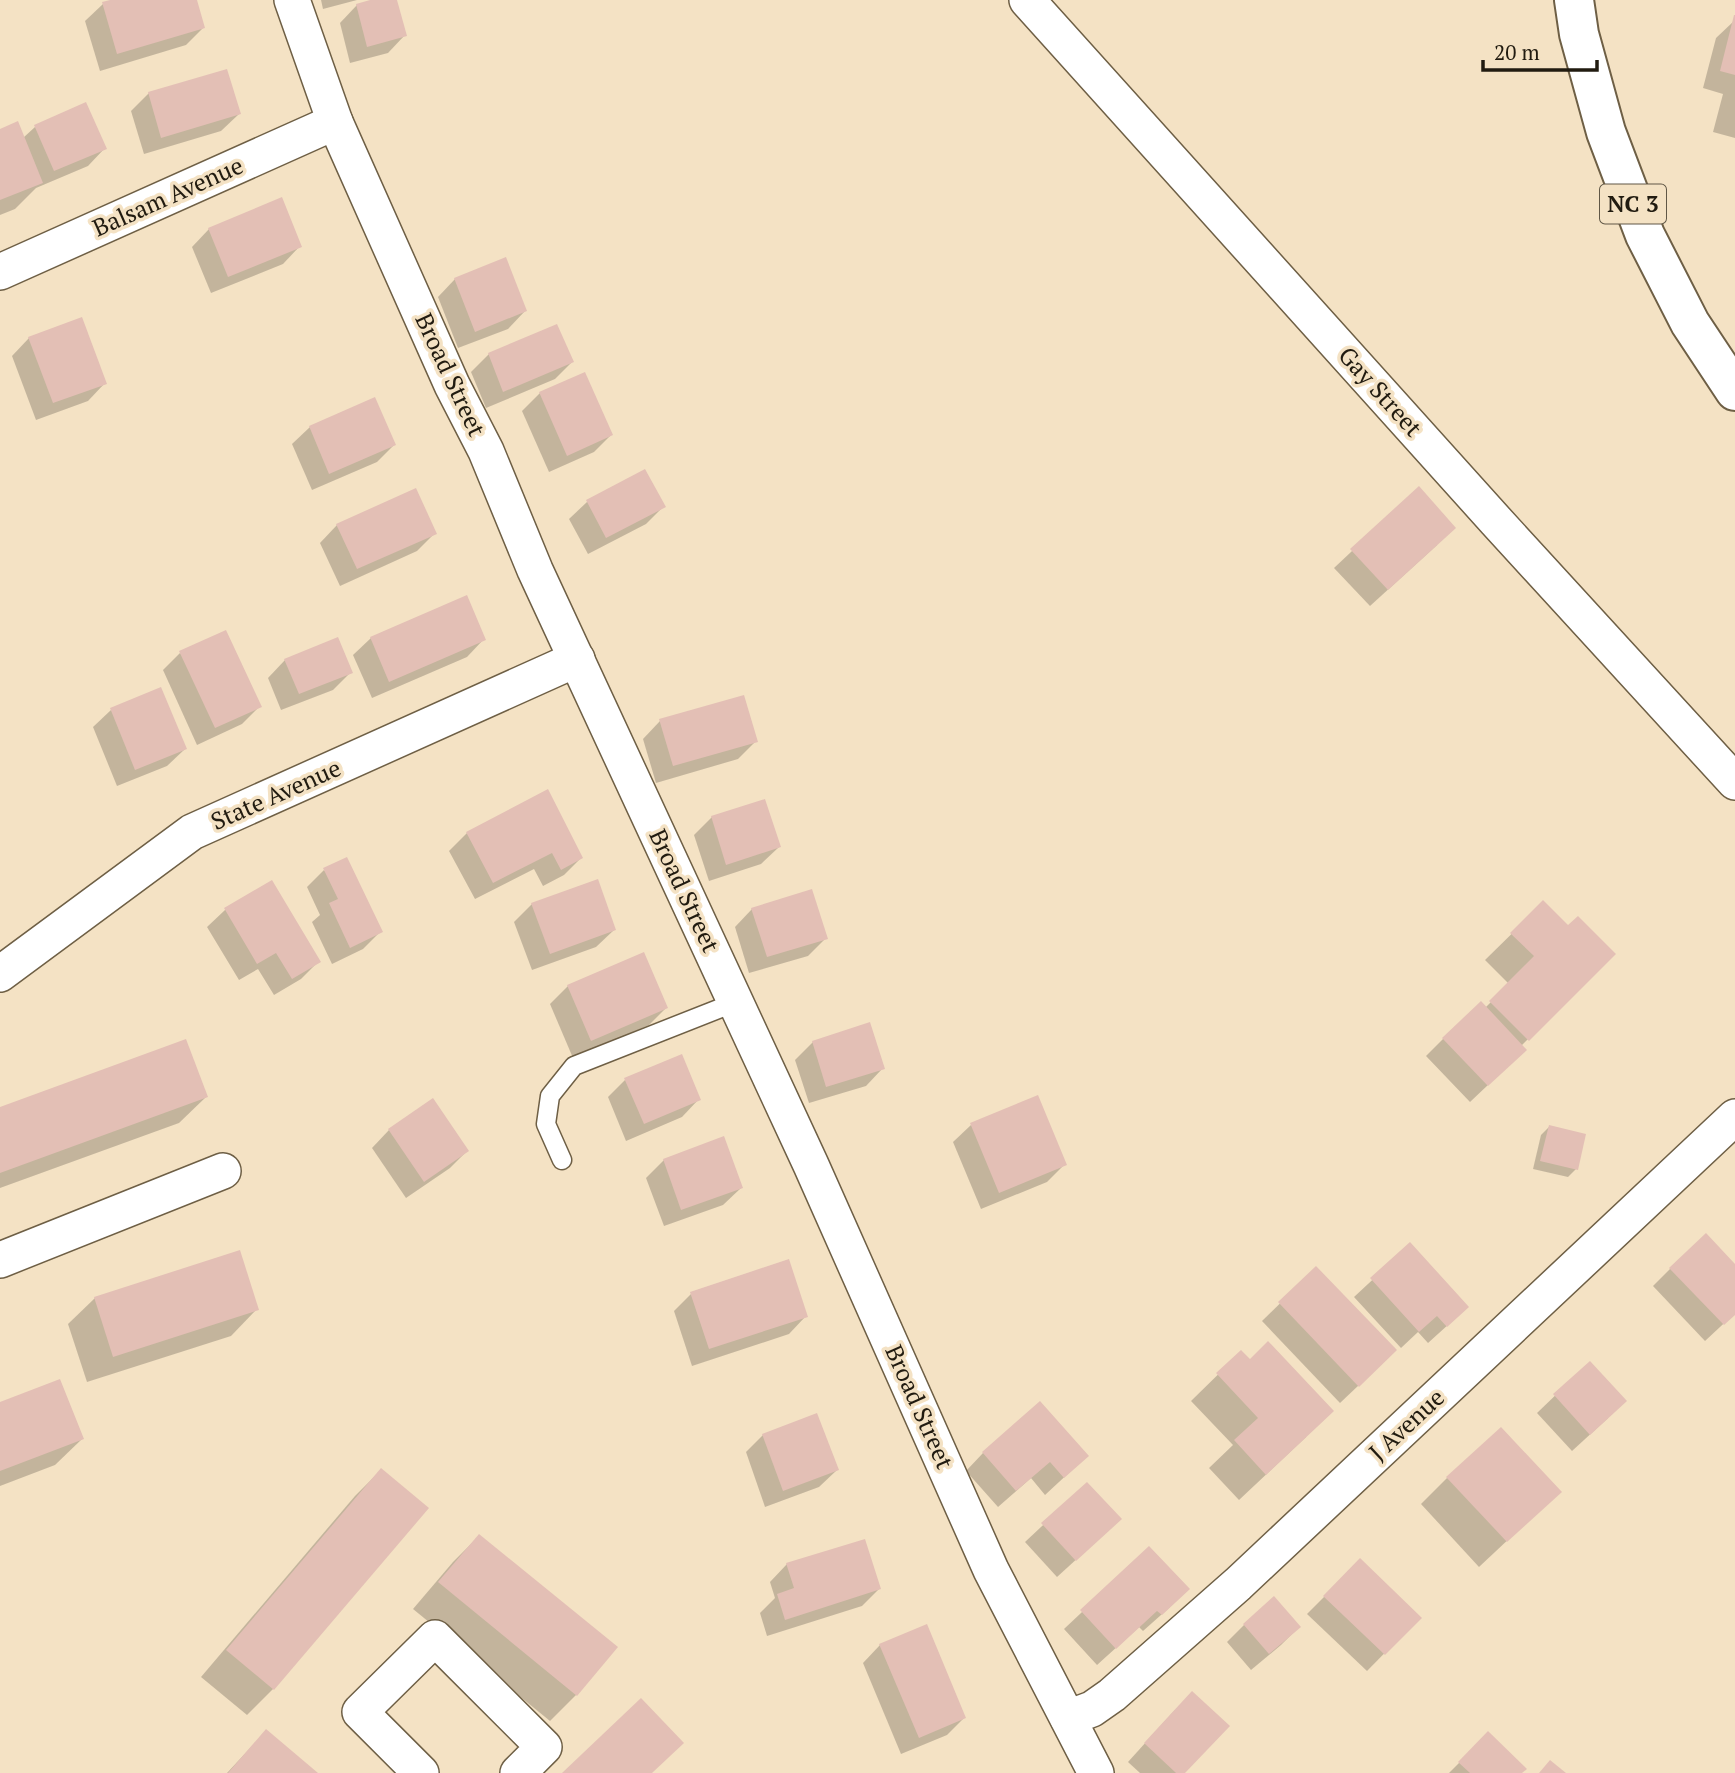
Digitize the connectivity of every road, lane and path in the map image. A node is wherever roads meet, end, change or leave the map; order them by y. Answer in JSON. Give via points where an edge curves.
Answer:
{"nodes":[{"id":1,"x":292,"y":0,"type":"edge"},
{"id":2,"x":1027,"y":0,"type":"edge"},
{"id":3,"x":1574,"y":0,"type":"edge"},
{"id":4,"x":335,"y":122,"type":"junction"},
{"id":5,"x":0,"y":272,"type":"edge"},
{"id":6,"x":1735,"y":391,"type":"edge"},
{"id":7,"x":577,"y":659,"type":"junction"},
{"id":8,"x":1735,"y":782,"type":"edge"},
{"id":9,"x":0,"y":974,"type":"edge"},
{"id":10,"x":736,"y":1002,"type":"junction"},
{"id":11,"x":1735,"y":1117,"type":"edge"},
{"id":12,"x":562,"y":1160,"type":"dead end"},
{"id":13,"x":223,"y":1171,"type":"dead end"},
{"id":14,"x":0,"y":1259,"type":"edge"},
{"id":15,"x":1068,"y":1718,"type":"junction"},
{"id":16,"x":421,"y":1773,"type":"edge"},
{"id":17,"x":518,"y":1773,"type":"edge"},
{"id":18,"x":1096,"y":1773,"type":"edge"}],
"edges":[{"from":1,"to":4,"type":"street","name":"Broad Street"},
{"from":2,"to":8,"type":"street","name":"Gay Street"},
{"from":3,"to":6,"type":"main road","number":"NC 3","via":[[1606,132],[1645,235],[1689,323]]},
{"from":4,"to":5,"type":"street","name":"Balsam Avenue"},
{"from":4,"to":7,"type":"street","name":"Broad Street"},
{"from":7,"to":9,"type":"street","name":"State Avenue","via":[[192,832]]},
{"from":7,"to":10,"type":"street","name":"Broad Street"},
{"from":10,"to":12,"type":"lane","via":[[575,1066],[550,1096],[547,1124]]},
{"from":10,"to":15,"type":"street","name":"Broad Street","via":[[991,1570]]},
{"from":11,"to":15,"type":"street","name":"J Avenue","via":[[1238,1584],[1112,1695]]},
{"from":13,"to":14,"type":"street"},
{"from":15,"to":18,"type":"street","name":"Broad Street"},
{"from":16,"to":17,"type":"street","via":[[360,1712],[435,1637],[544,1747]]}]}
